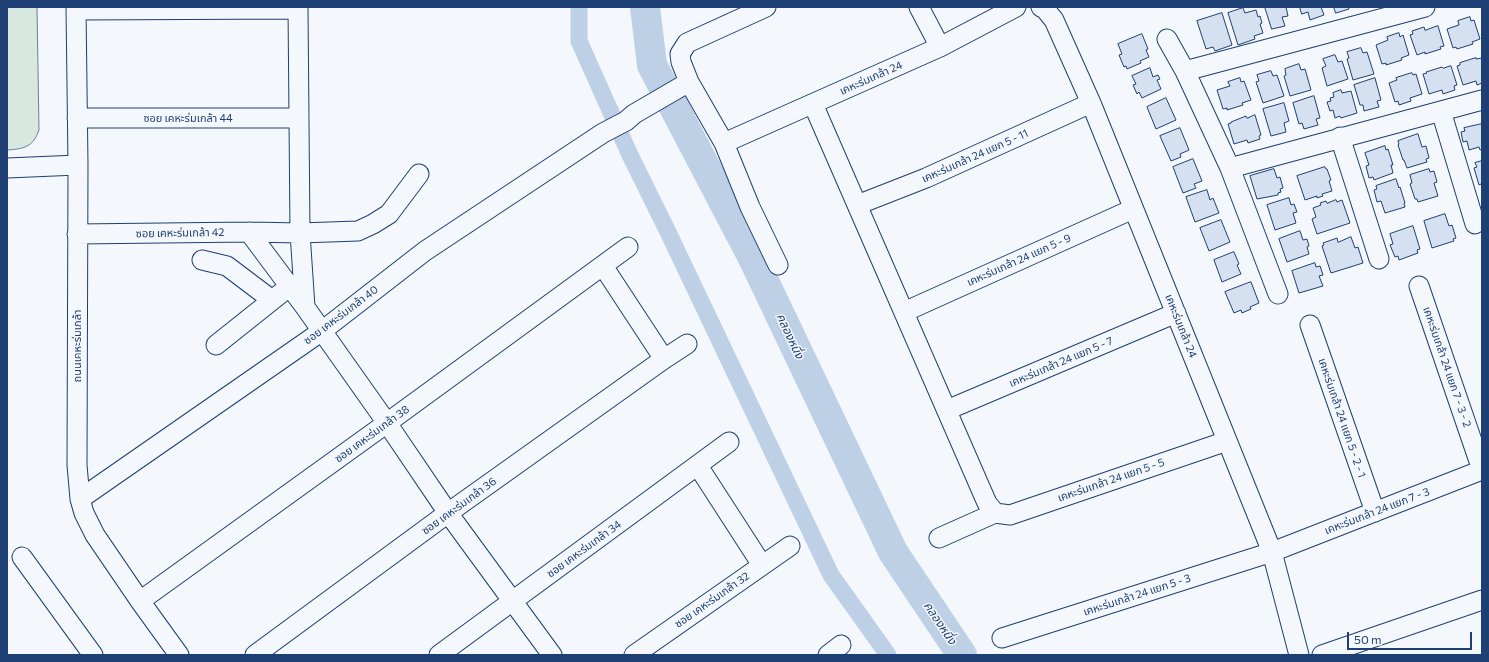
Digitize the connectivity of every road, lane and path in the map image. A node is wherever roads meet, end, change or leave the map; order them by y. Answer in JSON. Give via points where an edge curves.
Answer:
{"nodes":[{"id":1,"x":766,"y":7,"type":"edge"},
{"id":2,"x":919,"y":7,"type":"edge"},
{"id":3,"x":1016,"y":7,"type":"edge"},
{"id":4,"x":1041,"y":7,"type":"edge"},
{"id":5,"x":1426,"y":7,"type":"edge"},
{"id":6,"x":298,"y":8,"type":"edge"},
{"id":7,"x":76,"y":9,"type":"edge"},
{"id":8,"x":1167,"y":39,"type":"dead end"},
{"id":9,"x":940,"y":47,"type":"junction"},
{"id":10,"x":1185,"y":71,"type":"junction"},
{"id":11,"x":688,"y":83,"type":"junction"},
{"id":12,"x":1482,"y":100,"type":"edge"},
{"id":13,"x":1090,"y":103,"type":"junction"},
{"id":14,"x":813,"y":104,"type":"junction"},
{"id":15,"x":1441,"y":111,"type":"junction"},
{"id":16,"x":77,"y":118,"type":"junction"},
{"id":17,"x":299,"y":118,"type":"junction"},
{"id":18,"x":1340,"y":137,"type":"junction"},
{"id":19,"x":724,"y":143,"type":"junction"},
{"id":20,"x":78,"y":165,"type":"junction"},
{"id":21,"x":7,"y":168,"type":"edge"},
{"id":22,"x":1230,"y":168,"type":"junction"},
{"id":23,"x":419,"y":174,"type":"dead end"},
{"id":24,"x":857,"y":205,"type":"junction"},
{"id":25,"x":1133,"y":209,"type":"junction"},
{"id":26,"x":1475,"y":224,"type":"dead end"},
{"id":27,"x":249,"y":232,"type":"junction"},
{"id":28,"x":292,"y":233,"type":"junction"},
{"id":29,"x":77,"y":234,"type":"junction"},
{"id":30,"x":628,"y":247,"type":"dead end"},
{"id":31,"x":1379,"y":259,"type":"dead end"},
{"id":32,"x":202,"y":260,"type":"dead end"},
{"id":33,"x":778,"y":265,"type":"dead end"},
{"id":34,"x":604,"y":266,"type":"junction"},
{"id":35,"x":290,"y":286,"type":"junction"},
{"id":36,"x":1419,"y":286,"type":"dead end"},
{"id":37,"x":1278,"y":294,"type":"dead end"},
{"id":38,"x":272,"y":300,"type":"junction"},
{"id":39,"x":305,"y":307,"type":"junction"},
{"id":40,"x":904,"y":312,"type":"junction"},
{"id":41,"x":1176,"y":313,"type":"junction"},
{"id":42,"x":1310,"y":325,"type":"dead end"},
{"id":43,"x":322,"y":331,"type":"junction"},
{"id":44,"x":687,"y":344,"type":"dead end"},
{"id":45,"x":216,"y":345,"type":"dead end"},
{"id":46,"x":664,"y":359,"type":"junction"},
{"id":47,"x":947,"y":410,"type":"junction"},
{"id":48,"x":388,"y":423,"type":"junction"},
{"id":49,"x":1227,"y":441,"type":"junction"},
{"id":50,"x":729,"y":442,"type":"dead end"},
{"id":51,"x":698,"y":466,"type":"junction"},
{"id":52,"x":1482,"y":470,"type":"edge"},
{"id":53,"x":80,"y":499,"type":"junction"},
{"id":54,"x":1375,"y":512,"type":"junction"},
{"id":55,"x":448,"y":513,"type":"junction"},
{"id":56,"x":995,"y":513,"type":"junction"},
{"id":57,"x":939,"y":538,"type":"dead end"},
{"id":58,"x":790,"y":546,"type":"dead end"},
{"id":59,"x":1272,"y":552,"type":"junction"},
{"id":60,"x":22,"y":557,"type":"dead end"},
{"id":61,"x":762,"y":565,"type":"junction"},
{"id":62,"x":1482,"y":600,"type":"edge"},
{"id":63,"x":140,"y":601,"type":"junction"},
{"id":64,"x":512,"y":601,"type":"junction"},
{"id":65,"x":1002,"y":638,"type":"dead end"},
{"id":66,"x":93,"y":655,"type":"edge"},
{"id":67,"x":179,"y":655,"type":"edge"},
{"id":68,"x":255,"y":655,"type":"edge"},
{"id":69,"x":439,"y":655,"type":"edge"},
{"id":70,"x":552,"y":655,"type":"edge"},
{"id":71,"x":634,"y":655,"type":"edge"},
{"id":72,"x":1299,"y":655,"type":"edge"},
{"id":73,"x":1322,"y":655,"type":"edge"}],
"edges":[{"from":1,"to":11,"type":"street","via":[[687,43],[680,54]]},
{"from":2,"to":9,"type":"street"},
{"from":3,"to":9,"type":"street","name":"เคหะร่มเกล้า 24"},
{"from":4,"to":13,"type":"street","name":"เคหะร่มเกล้า 24","via":[[1054,20]]},
{"from":5,"to":10,"type":"street"},
{"from":6,"to":7,"type":"street"},
{"from":6,"to":17,"type":"street"},
{"from":7,"to":16,"type":"street","name":"ถนนเคหะร่มเกล้า"},
{"from":8,"to":10,"type":"street"},
{"from":9,"to":14,"type":"street","name":"เคหะร่มเกล้า 24"},
{"from":10,"to":22,"type":"street"},
{"from":11,"to":19,"type":"street"},
{"from":11,"to":43,"type":"street","name":"ซอย เคหะร่มเกล้า 40","via":[[603,133],[425,252]]},
{"from":12,"to":15,"type":"street"},
{"from":13,"to":24,"type":"street","name":"เคหะร่มเกล้า 24 แยก 5 - 11","via":[[926,178]]},
{"from":13,"to":25,"type":"street","name":"เคหะร่มเกล้า 24"},
{"from":14,"to":19,"type":"street","name":"เคหะร่มเกล้า 24"},
{"from":14,"to":24,"type":"street"},
{"from":15,"to":18,"type":"street"},
{"from":15,"to":26,"type":"street"},
{"from":16,"to":17,"type":"street","name":"ซอย เคหะร่มเกล้า 44"},
{"from":16,"to":20,"type":"street","name":"ถนนเคหะร่มเกล้า"},
{"from":17,"to":28,"type":"street"},
{"from":18,"to":22,"type":"street"},
{"from":18,"to":31,"type":"street"},
{"from":19,"to":33,"type":"street","via":[[750,207]]},
{"from":20,"to":21,"type":"street"},
{"from":20,"to":29,"type":"street","name":"ถนนเคหะร่มเกล้า"},
{"from":22,"to":37,"type":"street"},
{"from":23,"to":28,"type":"street","name":"ซอย เคหะร่มเกล้า 42","via":[[389,214],[358,231]]},
{"from":24,"to":40,"type":"street"},
{"from":25,"to":40,"type":"street","name":"เคหะร่มเกล้า 24 แยก 5 - 9"},
{"from":25,"to":41,"type":"street","name":"เคหะร่มเกล้า 24"},
{"from":27,"to":28,"type":"street","name":"ซอย เคหะร่มเกล้า 42"},
{"from":27,"to":29,"type":"street","name":"ซอย เคหะร่มเกล้า 42"},
{"from":27,"to":35,"type":"street"},
{"from":28,"to":39,"type":"street"},
{"from":29,"to":53,"type":"street","name":"ถนนเคหะร่มเกล้า","via":[[77,465]]},
{"from":30,"to":34,"type":"street","name":"ซอย เคหะร่มเกล้า 38"},
{"from":32,"to":38,"type":"street","via":[[227,266]]},
{"from":34,"to":46,"type":"street"},
{"from":34,"to":48,"type":"street","name":"ซอย เคหะร่มเกล้า 38"},
{"from":35,"to":38,"type":"street"},
{"from":35,"to":39,"type":"street"},
{"from":36,"to":52,"type":"street","name":"เคหะร่มเกล้า 24 แยก 7 - 3 - 2"},
{"from":38,"to":45,"type":"street"},
{"from":39,"to":43,"type":"street"},
{"from":40,"to":47,"type":"street"},
{"from":41,"to":47,"type":"street","name":"เคหะร่มเกล้า 24 แยก 5 - 7"},
{"from":41,"to":49,"type":"street","name":"เคหะร่มเกล้า 24"},
{"from":42,"to":54,"type":"street","name":"เคหะร่มเกล้า 24 แยก 5 - 2 - 1"},
{"from":43,"to":48,"type":"street"},
{"from":43,"to":53,"type":"street","name":"ซอย เคหะร่มเกล้า 40"},
{"from":44,"to":46,"type":"street","name":"ซอย เคหะร่มเกล้า 36"},
{"from":46,"to":55,"type":"street","name":"ซอย เคหะร่มเกล้า 36"},
{"from":47,"to":56,"type":"street","via":[[987,502]]},
{"from":48,"to":55,"type":"street"},
{"from":48,"to":63,"type":"street","name":"ซอย เคหะร่มเกล้า 38"},
{"from":49,"to":56,"type":"street","name":"เคหะร่มเกล้า 24 แยก 5 - 5","via":[[1010,515]]},
{"from":49,"to":59,"type":"street","name":"เคหะร่มเกล้า 24"},
{"from":50,"to":51,"type":"street","name":"ซอย เคหะร่มเกล้า 34"},
{"from":51,"to":61,"type":"street"},
{"from":51,"to":64,"type":"street","name":"ซอย เคหะร่มเกล้า 34"},
{"from":52,"to":54,"type":"street","name":"เคหะร่มเกล้า 24 แยก 7 - 3"},
{"from":53,"to":63,"type":"street","name":"ถนนเคหะร่มเกล้า","via":[[95,535]]},
{"from":54,"to":59,"type":"street","name":"เคหะร่มเกล้า 24 แยก 7 - 3"},
{"from":55,"to":64,"type":"street"},
{"from":55,"to":68,"type":"street","name":"ซอย เคหะร่มเกล้า 36"},
{"from":56,"to":57,"type":"street"},
{"from":58,"to":61,"type":"street","name":"ซอย เคหะร่มเกล้า 32"},
{"from":59,"to":65,"type":"street","name":"เคหะร่มเกล้า 24 แยก 5 - 3"},
{"from":59,"to":72,"type":"street","name":"เคหะร่มเกล้า 24"},
{"from":60,"to":66,"type":"street"},
{"from":61,"to":71,"type":"street","name":"ซอย เคหะร่มเกล้า 32"},
{"from":62,"to":73,"type":"street"},
{"from":63,"to":67,"type":"street","name":"ถนนเคหะร่มเกล้า"},
{"from":64,"to":69,"type":"street","name":"ซอย เคหะร่มเกล้า 34"},
{"from":64,"to":70,"type":"street"}]}
